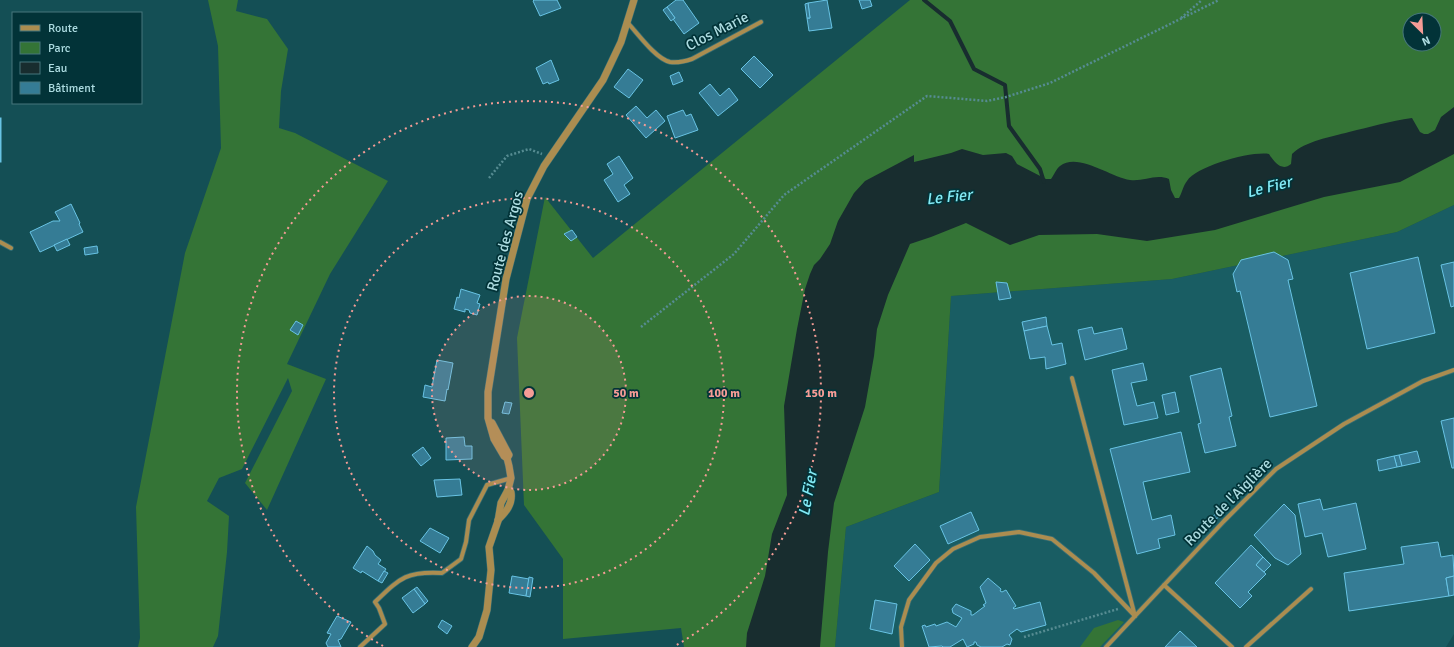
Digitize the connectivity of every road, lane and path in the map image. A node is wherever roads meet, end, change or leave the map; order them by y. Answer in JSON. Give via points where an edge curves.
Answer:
{"nodes":[{"id":1,"x":634,"y":0,"type":"edge"},
{"id":2,"x":1202,"y":0,"type":"edge"},
{"id":3,"x":1219,"y":0,"type":"edge"},
{"id":4,"x":1177,"y":21,"type":"junction"},
{"id":5,"x":761,"y":22,"type":"dead end"},
{"id":6,"x":628,"y":24,"type":"junction"},
{"id":7,"x":550,"y":157,"type":"junction"},
{"id":8,"x":489,"y":178,"type":"dead end"},
{"id":9,"x":0,"y":242,"type":"edge"},
{"id":10,"x":11,"y":248,"type":"dead end"},
{"id":11,"x":641,"y":327,"type":"dead end"},
{"id":12,"x":1454,"y":370,"type":"edge"},
{"id":13,"x":1072,"y":378,"type":"dead end"},
{"id":14,"x":511,"y":478,"type":"junction"},
{"id":15,"x":1164,"y":586,"type":"junction"},
{"id":16,"x":1311,"y":589,"type":"dead end"},
{"id":17,"x":1126,"y":607,"type":"junction"},
{"id":18,"x":1135,"y":616,"type":"junction"},
{"id":19,"x":1024,"y":637,"type":"dead end"},
{"id":20,"x":360,"y":647,"type":"edge"},
{"id":21,"x":472,"y":647,"type":"edge"},
{"id":22,"x":902,"y":647,"type":"edge"},
{"id":23,"x":1106,"y":647,"type":"edge"},
{"id":24,"x":1232,"y":647,"type":"edge"},
{"id":25,"x":1246,"y":647,"type":"edge"}],
"edges":[{"from":1,"to":6,"type":"street","name":"Route des Argos"},
{"from":2,"to":4,"type":"path"},
{"from":3,"to":4,"type":"path"},
{"from":4,"to":11,"type":"path","via":[[1050,83],[1006,98],[987,101],[927,96],[784,195],[734,254]]},
{"from":5,"to":6,"type":"street","name":"Clos Marie","via":[[682,62],[670,62],[660,58]]},
{"from":6,"to":7,"type":"street","name":"Route des Argos","via":[[603,80]]},
{"from":7,"to":8,"type":"path","via":[[529,148],[507,156]]},
{"from":7,"to":14,"type":"street","name":"Route des Argos","via":[[527,199],[506,279],[488,392],[488,418],[509,455],[507,458]]},
{"from":9,"to":10,"type":"street"},
{"from":12,"to":15,"type":"street","name":"Route de l'Aiglière","via":[[1423,381],[1344,424],[1276,469]]},
{"from":13,"to":18,"type":"street"},
{"from":14,"to":20,"type":"street","via":[[487,485],[469,520],[461,559],[442,573],[424,572],[408,575],[392,585],[375,602],[385,624]]},
{"from":14,"to":21,"type":"street","name":"Route des Argos","via":[[508,490],[512,498],[506,512],[498,520],[489,547],[491,570],[487,610],[479,637]]},
{"from":15,"to":18,"type":"street","name":"Route de l'Aiglière"},
{"from":15,"to":24,"type":"street"},
{"from":16,"to":25,"type":"street"},
{"from":17,"to":18,"type":"street"},
{"from":17,"to":19,"type":"path"},
{"from":17,"to":22,"type":"street","via":[[1094,573],[1052,538],[1019,532],[980,536],[953,549],[936,563],[909,600],[901,627]]},
{"from":18,"to":23,"type":"street","name":"Route de l'Aiglière"}]}
